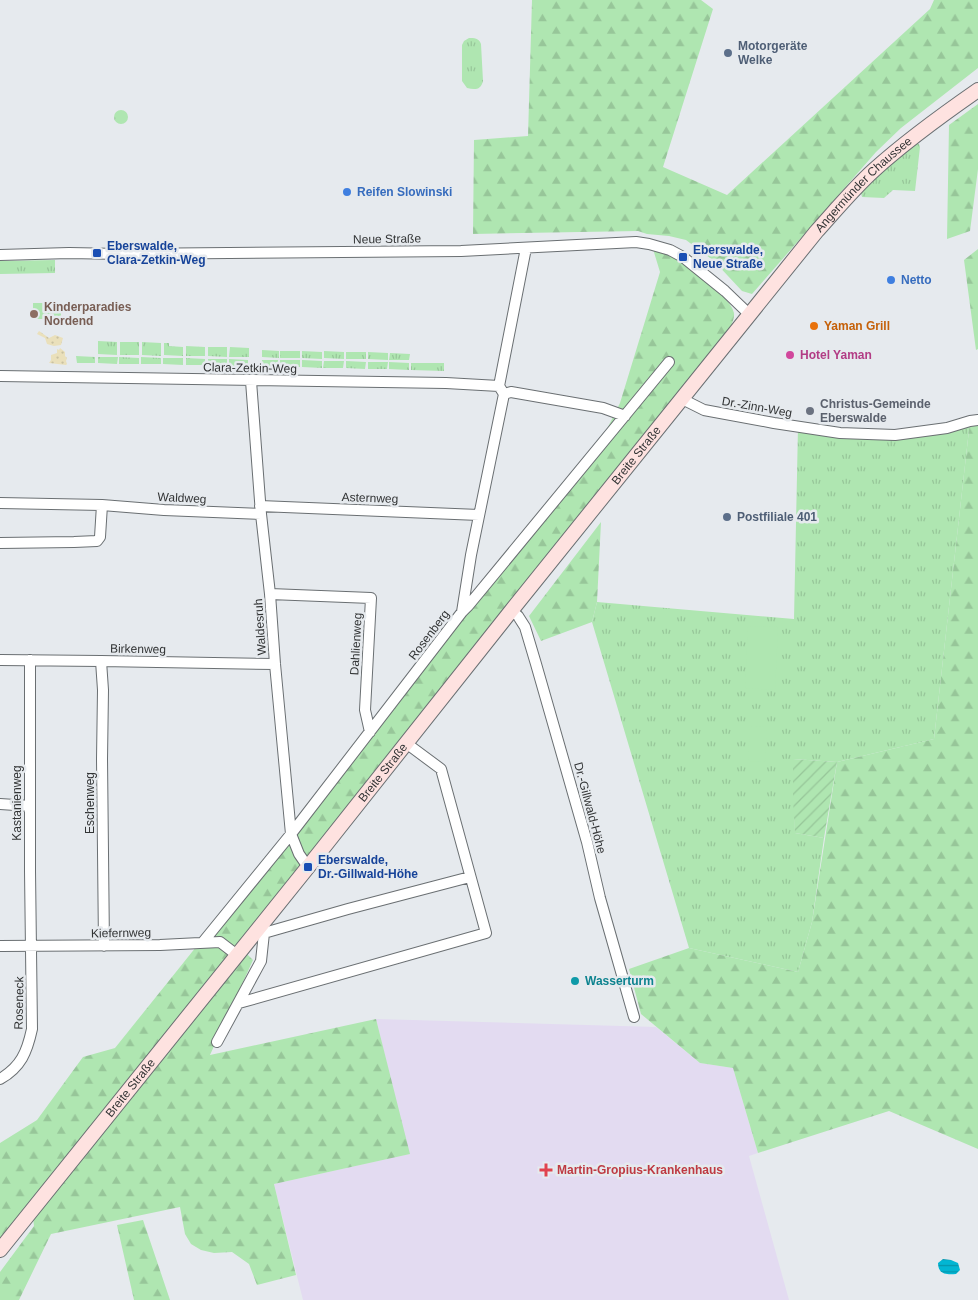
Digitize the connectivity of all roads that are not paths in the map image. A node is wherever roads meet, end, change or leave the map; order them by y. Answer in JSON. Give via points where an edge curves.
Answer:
{"nodes":[{"id":1,"x":978,"y":90,"type":"edge"},
{"id":2,"x":526,"y":248,"type":"junction"},
{"id":3,"x":0,"y":255,"type":"edge"},
{"id":4,"x":766,"y":295,"type":"joint"},
{"id":5,"x":750,"y":315,"type":"junction"},
{"id":6,"x":669,"y":362,"type":"dead end"},
{"id":7,"x":0,"y":376,"type":"edge"},
{"id":8,"x":251,"y":381,"type":"junction"},
{"id":9,"x":501,"y":390,"type":"junction"},
{"id":10,"x":682,"y":399,"type":"junction"},
{"id":11,"x":625,"y":416,"type":"junction"},
{"id":12,"x":978,"y":420,"type":"edge"},
{"id":13,"x":0,"y":503,"type":"edge"},
{"id":14,"x":102,"y":505,"type":"junction"},
{"id":15,"x":261,"y":510,"type":"junction"},
{"id":16,"x":479,"y":515,"type":"junction"},
{"id":17,"x":0,"y":543,"type":"edge"},
{"id":18,"x":270,"y":594,"type":"junction"},
{"id":19,"x":512,"y":610,"type":"junction"},
{"id":20,"x":462,"y":612,"type":"junction"},
{"id":21,"x":0,"y":660,"type":"edge"},
{"id":22,"x":30,"y":660,"type":"junction"},
{"id":23,"x":101,"y":661,"type":"junction"},
{"id":24,"x":275,"y":664,"type":"junction"},
{"id":25,"x":370,"y":732,"type":"junction"},
{"id":26,"x":406,"y":744,"type":"junction"},
{"id":27,"x":0,"y":804,"type":"edge"},
{"id":28,"x":30,"y":806,"type":"junction"},
{"id":29,"x":292,"y":834,"type":"junction"},
{"id":30,"x":308,"y":867,"type":"junction"},
{"id":31,"x":470,"y":877,"type":"junction"},
{"id":32,"x":261,"y":931,"type":"junction"},
{"id":33,"x":203,"y":942,"type":"junction"},
{"id":34,"x":0,"y":946,"type":"edge"},
{"id":35,"x":32,"y":946,"type":"junction"},
{"id":36,"x":104,"y":946,"type":"junction"},
{"id":37,"x":237,"y":955,"type":"junction"},
{"id":38,"x":239,"y":1003,"type":"junction"},
{"id":39,"x":634,"y":1017,"type":"dead end"},
{"id":40,"x":217,"y":1042,"type":"dead end"},
{"id":41,"x":0,"y":1080,"type":"edge"},
{"id":42,"x":0,"y":1250,"type":"edge"}],
"edges":[{"from":1,"to":4,"type":"main road","name":"Angermünder Chaussee","via":[[921,131],[867,177],[816,232]]},
{"from":2,"to":3,"type":"street","name":"Neue Straße"},
{"from":2,"to":5,"type":"street","name":"Neue Straße","via":[[636,242],[670,250],[725,291]]},
{"from":2,"to":9,"type":"street","name":"Rosenberg"},
{"from":4,"to":5,"type":"main road","name":"Breite Straße"},
{"from":5,"to":10,"type":"main road","name":"Breite Straße"},
{"from":6,"to":11,"type":"street"},
{"from":7,"to":8,"type":"street","name":"Clara-Zetkin-Weg"},
{"from":8,"to":9,"type":"street","name":"Clara-Zetkin-Weg","via":[[446,384]]},
{"from":8,"to":15,"type":"street","name":"Waldesruh"},
{"from":9,"to":11,"type":"street","name":"Clara-Zetkin-Weg","via":[[603,408]]},
{"from":9,"to":16,"type":"street","name":"Rosenberg"},
{"from":10,"to":12,"type":"street","name":"Dr.-Zinn-Weg","via":[[704,410],[840,433],[895,435]]},
{"from":10,"to":19,"type":"main road","name":"Breite Straße"},
{"from":11,"to":20,"type":"street"},
{"from":13,"to":14,"type":"street","name":"Waldweg"},
{"from":14,"to":15,"type":"street","name":"Waldweg","via":[[164,510]]},
{"from":14,"to":17,"type":"street","via":[[97,541]]},
{"from":15,"to":16,"type":"street","name":"Asternweg"},
{"from":15,"to":18,"type":"street","name":"Waldesruh"},
{"from":16,"to":20,"type":"street","name":"Rosenberg"},
{"from":18,"to":24,"type":"street","name":"Waldesruh"},
{"from":18,"to":25,"type":"street","name":"Dahlienweg","via":[[371,598],[365,710]]},
{"from":19,"to":26,"type":"main road","name":"Breite Straße"},
{"from":19,"to":39,"type":"street","name":"Dr.-Gillwald-Höhe","via":[[525,627],[534,655]]},
{"from":20,"to":25,"type":"street","name":"Rosenberg"},
{"from":21,"to":22,"type":"street","name":"Birkenweg"},
{"from":22,"to":23,"type":"street","name":"Birkenweg"},
{"from":22,"to":28,"type":"street","name":"Kastanienweg"},
{"from":23,"to":24,"type":"street","name":"Birkenweg"},
{"from":23,"to":36,"type":"street","name":"Eschenweg"},
{"from":24,"to":29,"type":"street","name":"Waldesruh"},
{"from":25,"to":29,"type":"street","name":"Rosenberg"},
{"from":26,"to":30,"type":"main road","name":"Breite Straße"},
{"from":26,"to":31,"type":"street","via":[[441,769]]},
{"from":27,"to":28,"type":"street"},
{"from":28,"to":35,"type":"street","name":"Kastanienweg"},
{"from":29,"to":30,"type":"street","name":"Waldesruh"},
{"from":29,"to":33,"type":"street","name":"Rosenberg"},
{"from":30,"to":32,"type":"main road","name":"Breite Straße"},
{"from":31,"to":32,"type":"street"},
{"from":31,"to":38,"type":"street","via":[[486,933]]},
{"from":32,"to":37,"type":"main road","name":"Breite Straße"},
{"from":32,"to":38,"type":"street","via":[[261,961]]},
{"from":33,"to":36,"type":"street","name":"Kiefernweg"},
{"from":33,"to":37,"type":"street","name":"Kiefernweg","via":[[220,942]]},
{"from":34,"to":35,"type":"street","name":"Kiefernweg"},
{"from":35,"to":36,"type":"street","name":"Kiefernweg"},
{"from":35,"to":41,"type":"street","name":"Roseneck","via":[[32,1029],[28,1046],[23,1059]]},
{"from":37,"to":42,"type":"main road","name":"Breite Straße"},
{"from":38,"to":40,"type":"street"}]}
